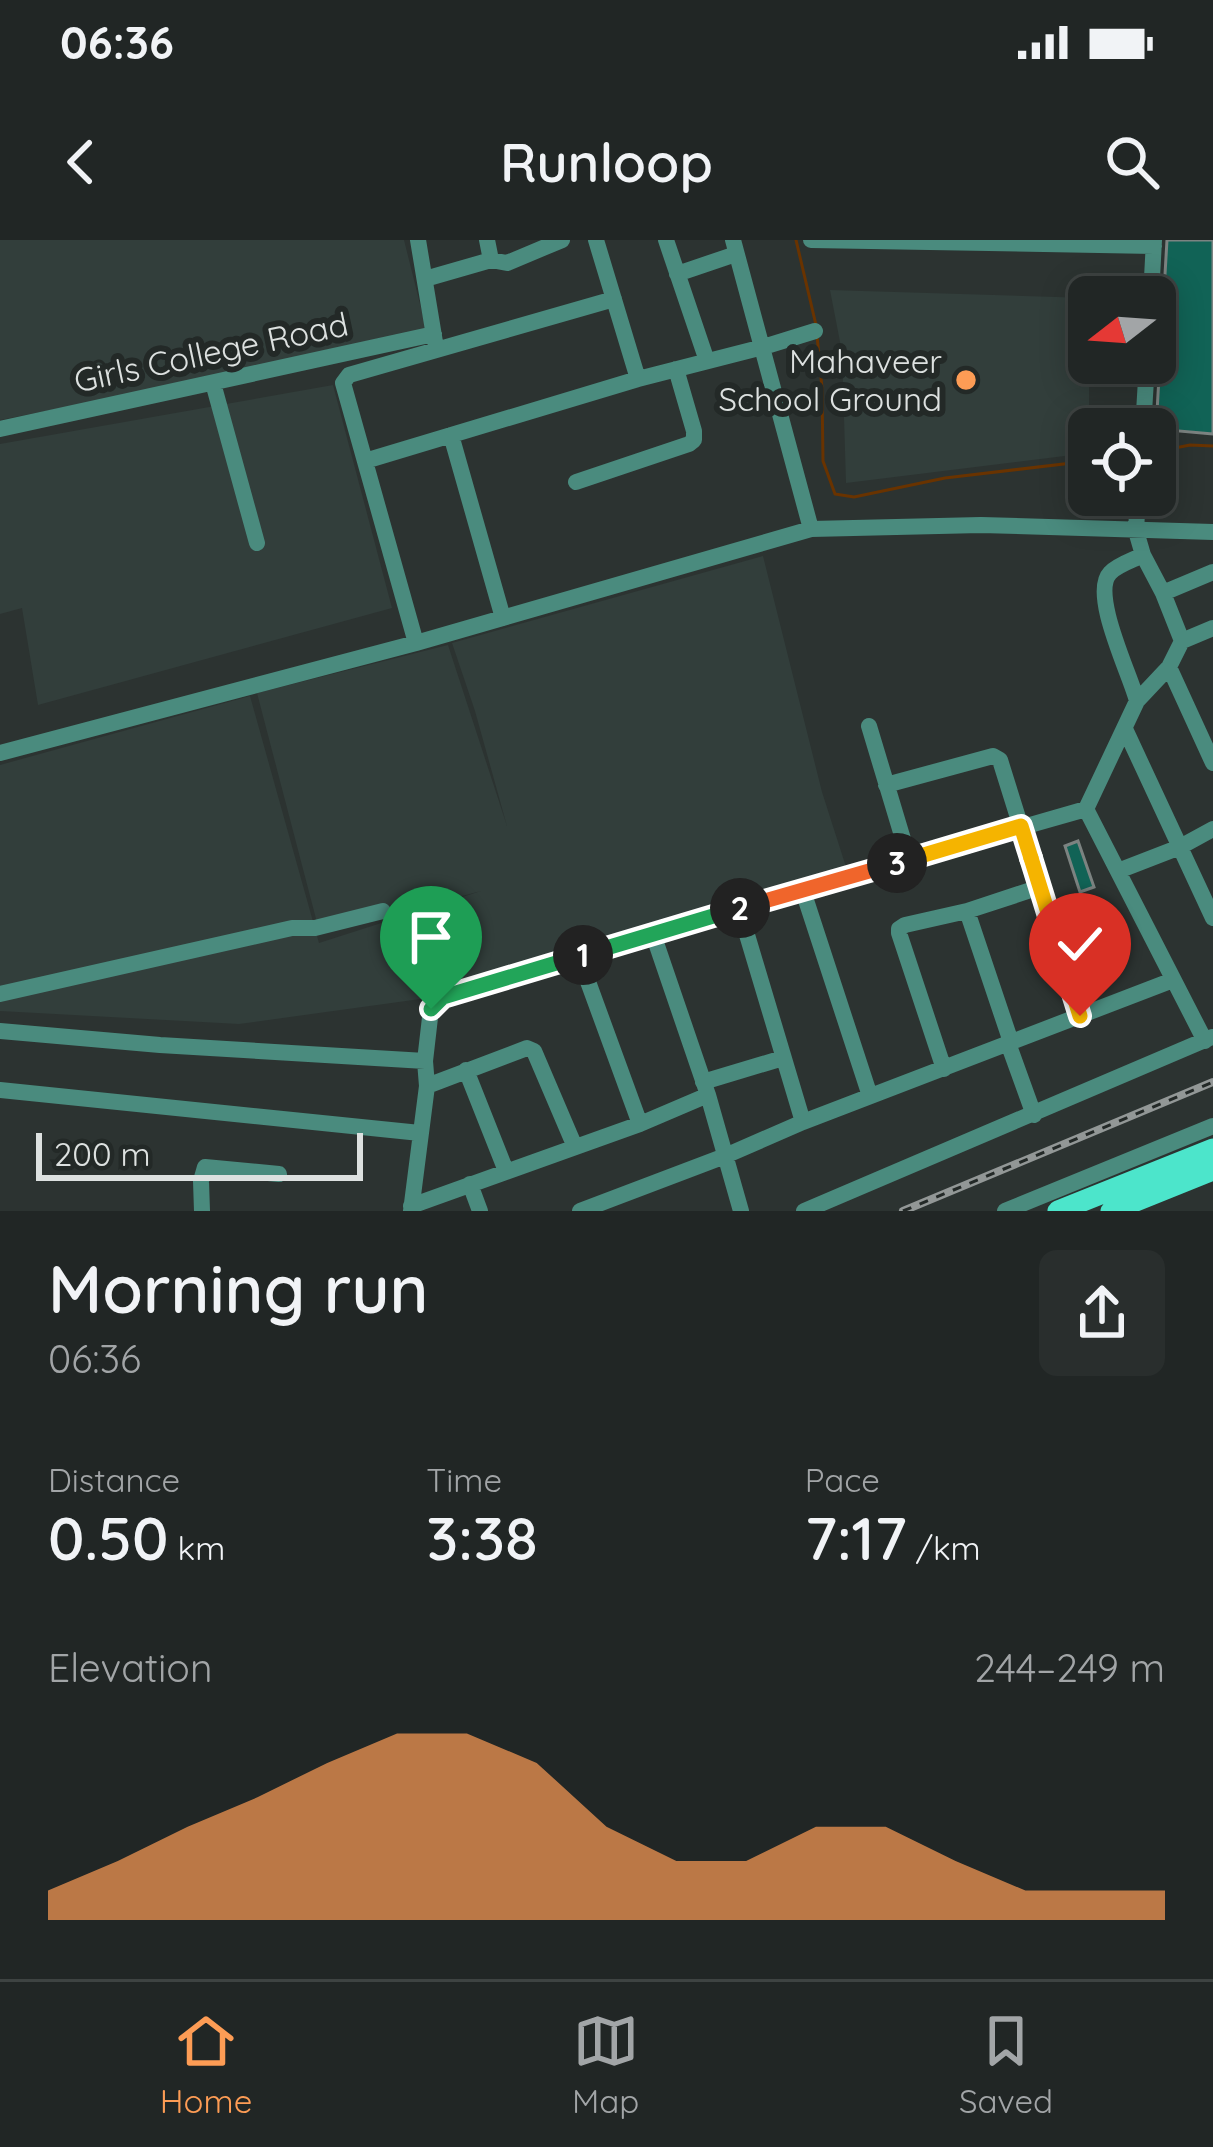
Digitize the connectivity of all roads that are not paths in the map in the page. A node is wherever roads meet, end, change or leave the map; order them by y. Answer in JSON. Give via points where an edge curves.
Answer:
{"nodes":[{"id":1,"x":418,"y":240,"type":"edge"},
{"id":2,"x":487,"y":240,"type":"edge"},
{"id":3,"x":562,"y":240,"type":"edge"},
{"id":4,"x":596,"y":240,"type":"edge"},
{"id":5,"x":666,"y":240,"type":"edge"},
{"id":6,"x":811,"y":240,"type":"edge"},
{"id":7,"x":1154,"y":243,"type":"edge"},
{"id":8,"x":734,"y":247,"type":"edge"},
{"id":9,"x":491,"y":260,"type":"junction"},
{"id":10,"x":677,"y":274,"type":"junction"},
{"id":11,"x":1152,"y":276,"type":"edge"},
{"id":12,"x":424,"y":279,"type":"junction"},
{"id":13,"x":614,"y":299,"type":"junction"},
{"id":14,"x":815,"y":331,"type":"dead end"},
{"id":15,"x":435,"y":342,"type":"junction"},
{"id":16,"x":763,"y":347,"type":"junction"},
{"id":17,"x":707,"y":361,"type":"junction"},
{"id":18,"x":676,"y":369,"type":"junction"},
{"id":19,"x":638,"y":379,"type":"junction"},
{"id":20,"x":213,"y":383,"type":"junction"},
{"id":21,"x":0,"y":429,"type":"edge"},
{"id":22,"x":451,"y":435,"type":"junction"},
{"id":23,"x":365,"y":461,"type":"junction"},
{"id":24,"x":576,"y":482,"type":"dead end"},
{"id":25,"x":1137,"y":516,"type":"edge"},
{"id":26,"x":811,"y":529,"type":"junction"},
{"id":27,"x":1136,"y":531,"type":"junction"},
{"id":28,"x":1213,"y":532,"type":"edge"},
{"id":29,"x":256,"y":543,"type":"dead end"},
{"id":30,"x":1144,"y":555,"type":"junction"},
{"id":31,"x":1213,"y":572,"type":"edge"},
{"id":32,"x":1163,"y":593,"type":"junction"},
{"id":33,"x":503,"y":618,"type":"junction"},
{"id":34,"x":1207,"y":631,"type":"edge"},
{"id":35,"x":1182,"y":641,"type":"junction"},
{"id":36,"x":416,"y":643,"type":"junction"},
{"id":37,"x":1213,"y":651,"type":"edge"},
{"id":38,"x":1168,"y":667,"type":"junction"},
{"id":39,"x":1137,"y":700,"type":"junction"},
{"id":40,"x":868,"y":726,"type":"dead end"},
{"id":41,"x":1126,"y":729,"type":"junction"},
{"id":42,"x":0,"y":753,"type":"edge"},
{"id":43,"x":1213,"y":763,"type":"edge"},
{"id":44,"x":886,"y":784,"type":"junction"},
{"id":45,"x":1086,"y":809,"type":"junction"},
{"id":46,"x":1021,"y":826,"type":"junction"},
{"id":47,"x":1213,"y":829,"type":"edge"},
{"id":48,"x":1180,"y":847,"type":"junction"},
{"id":49,"x":909,"y":859,"type":"junction"},
{"id":50,"x":1118,"y":872,"type":"junction"},
{"id":51,"x":1040,"y":887,"type":"junction"},
{"id":52,"x":803,"y":891,"type":"junction"},
{"id":53,"x":739,"y":908,"type":"junction"},
{"id":54,"x":967,"y":910,"type":"junction"},
{"id":55,"x":383,"y":911,"type":"dead end"},
{"id":56,"x":1213,"y":918,"type":"edge"},
{"id":57,"x":653,"y":934,"type":"junction"},
{"id":58,"x":579,"y":957,"type":"junction"},
{"id":59,"x":1173,"y":980,"type":"junction"},
{"id":60,"x":0,"y":994,"type":"edge"},
{"id":61,"x":1080,"y":1016,"type":"junction"},
{"id":62,"x":0,"y":1031,"type":"edge"},
{"id":63,"x":1209,"y":1039,"type":"edge"},
{"id":64,"x":1009,"y":1043,"type":"junction"},
{"id":65,"x":783,"y":1058,"type":"junction"},
{"id":66,"x":425,"y":1061,"type":"junction"},
{"id":67,"x":944,"y":1069,"type":"junction"},
{"id":68,"x":466,"y":1070,"type":"junction"},
{"id":69,"x":427,"y":1086,"type":"junction"},
{"id":70,"x":705,"y":1089,"type":"junction"},
{"id":71,"x":0,"y":1090,"type":"edge"},
{"id":72,"x":870,"y":1096,"type":"junction"},
{"id":73,"x":1034,"y":1115,"type":"junction"},
{"id":74,"x":803,"y":1122,"type":"junction"},
{"id":75,"x":640,"y":1124,"type":"junction"},
{"id":76,"x":1213,"y":1126,"type":"edge"},
{"id":77,"x":420,"y":1133,"type":"junction"},
{"id":78,"x":574,"y":1147,"type":"junction"},
{"id":79,"x":1213,"y":1149,"type":"edge"},
{"id":80,"x":725,"y":1156,"type":"junction"},
{"id":81,"x":1213,"y":1170,"type":"edge"},
{"id":82,"x":506,"y":1171,"type":"junction"},
{"id":83,"x":279,"y":1174,"type":"dead end"},
{"id":84,"x":470,"y":1184,"type":"junction"},
{"id":85,"x":411,"y":1209,"type":"edge"},
{"id":86,"x":202,"y":1211,"type":"edge"},
{"id":87,"x":480,"y":1211,"type":"edge"},
{"id":88,"x":580,"y":1211,"type":"edge"},
{"id":89,"x":740,"y":1211,"type":"edge"},
{"id":90,"x":804,"y":1211,"type":"edge"},
{"id":91,"x":1005,"y":1211,"type":"edge"},
{"id":92,"x":1058,"y":1211,"type":"edge"},
{"id":93,"x":1111,"y":1211,"type":"edge"}],
"edges":[{"from":1,"to":12,"type":"street"},
{"from":2,"to":9,"type":"street"},
{"from":3,"to":9,"type":"street","via":[[507,263]]},
{"from":4,"to":13,"type":"street"},
{"from":5,"to":10,"type":"street"},
{"from":6,"to":7,"type":"street"},
{"from":7,"to":11,"type":"street"},
{"from":8,"to":10,"type":"street"},
{"from":8,"to":16,"type":"street"},
{"from":9,"to":12,"type":"street"},
{"from":10,"to":17,"type":"street"},
{"from":12,"to":15,"type":"street"},
{"from":13,"to":15,"type":"street"},
{"from":13,"to":19,"type":"street"},
{"from":14,"to":16,"type":"street"},
{"from":15,"to":20,"type":"street","name":"Girls College Road"},
{"from":15,"to":23,"type":"street","via":[[343,383]]},
{"from":16,"to":17,"type":"street"},
{"from":16,"to":26,"type":"street"},
{"from":17,"to":18,"type":"street"},
{"from":18,"to":19,"type":"street"},
{"from":18,"to":24,"type":"street","via":[[694,440]]},
{"from":19,"to":22,"type":"street"},
{"from":20,"to":21,"type":"street","name":"Girls College Road"},
{"from":20,"to":29,"type":"street"},
{"from":22,"to":23,"type":"street"},
{"from":22,"to":33,"type":"street"},
{"from":23,"to":36,"type":"street"},
{"from":25,"to":27,"type":"street"},
{"from":26,"to":27,"type":"street"},
{"from":26,"to":33,"type":"street"},
{"from":27,"to":28,"type":"street"},
{"from":27,"to":30,"type":"street"},
{"from":30,"to":32,"type":"street"},
{"from":30,"to":39,"type":"street","via":[[1104,583]]},
{"from":31,"to":32,"type":"street"},
{"from":32,"to":35,"type":"street"},
{"from":33,"to":36,"type":"street"},
{"from":34,"to":35,"type":"street"},
{"from":34,"to":37,"type":"street"},
{"from":35,"to":38,"type":"street"},
{"from":36,"to":42,"type":"street"},
{"from":38,"to":39,"type":"street"},
{"from":38,"to":43,"type":"street"},
{"from":39,"to":41,"type":"street"},
{"from":40,"to":44,"type":"street"},
{"from":41,"to":45,"type":"street"},
{"from":41,"to":48,"type":"street"},
{"from":44,"to":46,"type":"street","via":[[993,756]]},
{"from":44,"to":49,"type":"street"},
{"from":45,"to":46,"type":"street"},
{"from":45,"to":50,"type":"street"},
{"from":46,"to":49,"type":"street"},
{"from":46,"to":51,"type":"street"},
{"from":47,"to":48,"type":"street"},
{"from":48,"to":50,"type":"street"},
{"from":48,"to":56,"type":"street"},
{"from":49,"to":52,"type":"street"},
{"from":50,"to":59,"type":"street"},
{"from":51,"to":54,"type":"street"},
{"from":51,"to":61,"type":"street"},
{"from":52,"to":53,"type":"street"},
{"from":52,"to":72,"type":"street"},
{"from":53,"to":57,"type":"street"},
{"from":53,"to":65,"type":"street"},
{"from":54,"to":64,"type":"street"},
{"from":54,"to":67,"type":"street","via":[[898,933]]},
{"from":55,"to":60,"type":"street"},
{"from":57,"to":58,"type":"street"},
{"from":57,"to":70,"type":"street"},
{"from":58,"to":66,"type":"street","via":[[443,997],[431,1009]]},
{"from":58,"to":75,"type":"street"},
{"from":59,"to":61,"type":"street"},
{"from":59,"to":63,"type":"street"},
{"from":61,"to":64,"type":"street"},
{"from":62,"to":66,"type":"street"},
{"from":63,"to":73,"type":"street"},
{"from":64,"to":67,"type":"street"},
{"from":64,"to":73,"type":"street"},
{"from":65,"to":70,"type":"street"},
{"from":65,"to":74,"type":"street"},
{"from":66,"to":69,"type":"street"},
{"from":67,"to":72,"type":"street"},
{"from":68,"to":69,"type":"street"},
{"from":68,"to":78,"type":"street","via":[[520,1048],[534,1051]]},
{"from":68,"to":82,"type":"street"},
{"from":69,"to":77,"type":"street"},
{"from":70,"to":75,"type":"street"},
{"from":70,"to":80,"type":"street"},
{"from":71,"to":77,"type":"street"},
{"from":72,"to":74,"type":"street"},
{"from":73,"to":90,"type":"street"},
{"from":74,"to":80,"type":"street"},
{"from":75,"to":78,"type":"street"},
{"from":76,"to":91,"type":"street"},
{"from":77,"to":85,"type":"street"},
{"from":78,"to":82,"type":"street"},
{"from":79,"to":92,"type":"main road"},
{"from":80,"to":88,"type":"street"},
{"from":80,"to":89,"type":"street"},
{"from":81,"to":93,"type":"main road"},
{"from":82,"to":84,"type":"street"},
{"from":83,"to":86,"type":"street","via":[[205,1167]]},
{"from":84,"to":85,"type":"street"},
{"from":84,"to":87,"type":"street"}]}
